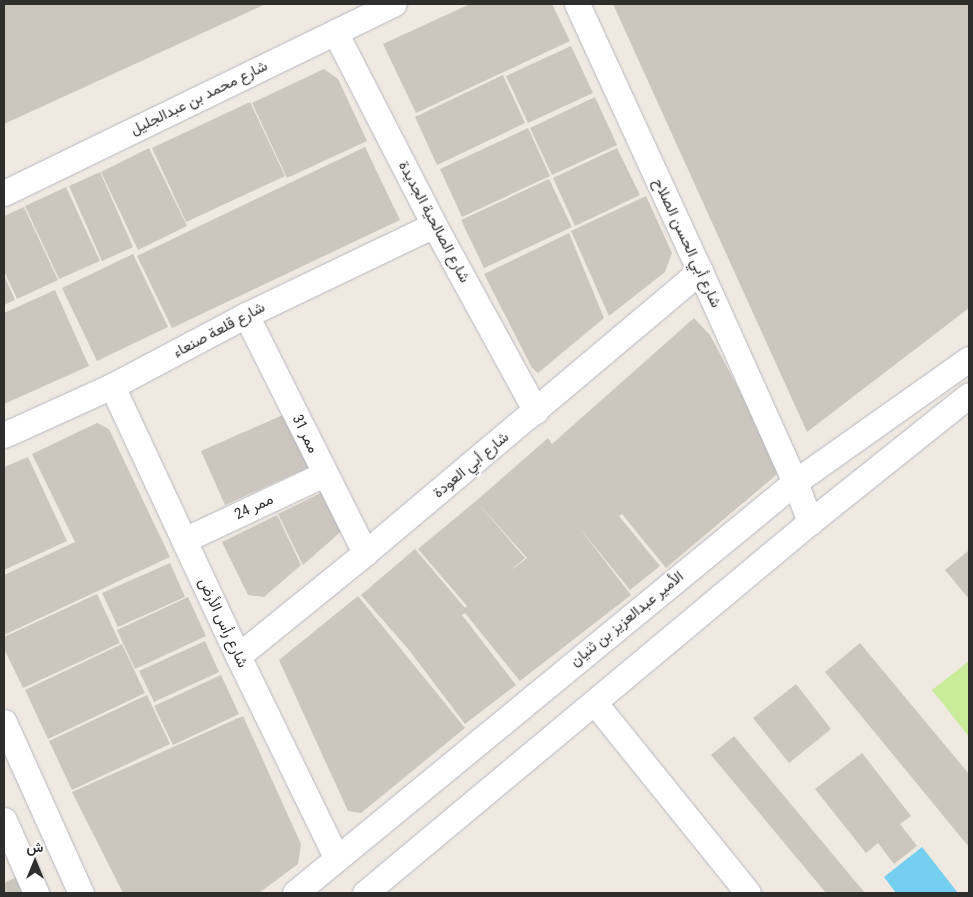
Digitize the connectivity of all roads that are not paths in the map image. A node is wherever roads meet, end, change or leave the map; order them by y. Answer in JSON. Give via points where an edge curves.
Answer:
{"nodes":[{"id":1,"x":394,"y":4,"type":"edge"},
{"id":2,"x":577,"y":4,"type":"edge"},
{"id":3,"x":335,"y":32,"type":"junction"},
{"id":4,"x":4,"y":194,"type":"edge"},
{"id":5,"x":434,"y":224,"type":"junction"},
{"id":6,"x":700,"y":271,"type":"junction"},
{"id":7,"x":246,"y":315,"type":"junction"},
{"id":8,"x":969,"y":359,"type":"edge"},
{"id":9,"x":112,"y":386,"type":"junction"},
{"id":10,"x":969,"y":394,"type":"edge"},
{"id":11,"x":536,"y":411,"type":"junction"},
{"id":12,"x":4,"y":435,"type":"edge"},
{"id":13,"x":324,"y":474,"type":"junction"},
{"id":14,"x":795,"y":482,"type":"junction"},
{"id":15,"x":810,"y":522,"type":"junction"},
{"id":16,"x":184,"y":540,"type":"junction"},
{"id":17,"x":365,"y":553,"type":"junction"},
{"id":18,"x":238,"y":656,"type":"junction"},
{"id":19,"x":594,"y":702,"type":"junction"},
{"id":20,"x":4,"y":722,"type":"edge"},
{"id":21,"x":4,"y":820,"type":"edge"},
{"id":22,"x":336,"y":857,"type":"junction"},
{"id":23,"x":36,"y":893,"type":"edge"},
{"id":24,"x":81,"y":893,"type":"edge"},
{"id":25,"x":295,"y":893,"type":"edge"},
{"id":26,"x":365,"y":893,"type":"edge"},
{"id":27,"x":748,"y":893,"type":"edge"}],
"edges":[{"from":1,"to":3,"type":"street","name":"شارع محمد بن عبدالجليل"},
{"from":2,"to":6,"type":"street","name":"شارع أبي الحسن الصلاح"},
{"from":3,"to":4,"type":"street","name":"شارع محمد بن عبدالجليل"},
{"from":3,"to":5,"type":"street","name":"شارع الصالحية الجديدة"},
{"from":5,"to":7,"type":"street","name":"شارع قلعة صنعاء"},
{"from":5,"to":11,"type":"street","name":"شارع الصالحية الجديدة"},
{"from":6,"to":11,"type":"street","name":"شارع أبي العودة"},
{"from":6,"to":14,"type":"street","name":"شارع أبي الحسن الصلاح"},
{"from":7,"to":9,"type":"street","name":"شارع قلعة صنعاء"},
{"from":7,"to":13,"type":"street","name":"ممر 31"},
{"from":8,"to":14,"type":"street","name":"الأمير عبدالعزيز بن ثنيان"},
{"from":9,"to":12,"type":"street","name":"شارع قلعة صنعاء"},
{"from":9,"to":16,"type":"street","name":"شارع رأس الأرض"},
{"from":10,"to":15,"type":"street"},
{"from":11,"to":17,"type":"street","name":"شارع أبي العودة"},
{"from":13,"to":16,"type":"street","name":"ممر 24"},
{"from":13,"to":17,"type":"street","name":"ممر 31"},
{"from":14,"to":15,"type":"street","name":"شارع أبي الحسن الصلاح"},
{"from":14,"to":22,"type":"street","name":"الأمير عبدالعزيز بن ثنيان"},
{"from":15,"to":19,"type":"street"},
{"from":16,"to":18,"type":"street","name":"شارع رأس الأرض"},
{"from":17,"to":18,"type":"street","name":"شارع أبي العودة"},
{"from":18,"to":22,"type":"street","name":"شارع رأس الأرض"},
{"from":19,"to":26,"type":"street"},
{"from":19,"to":27,"type":"street"},
{"from":20,"to":24,"type":"street"},
{"from":21,"to":23,"type":"street"},
{"from":22,"to":25,"type":"street","name":"الأمير عبدالعزيز بن ثنيان"}]}
